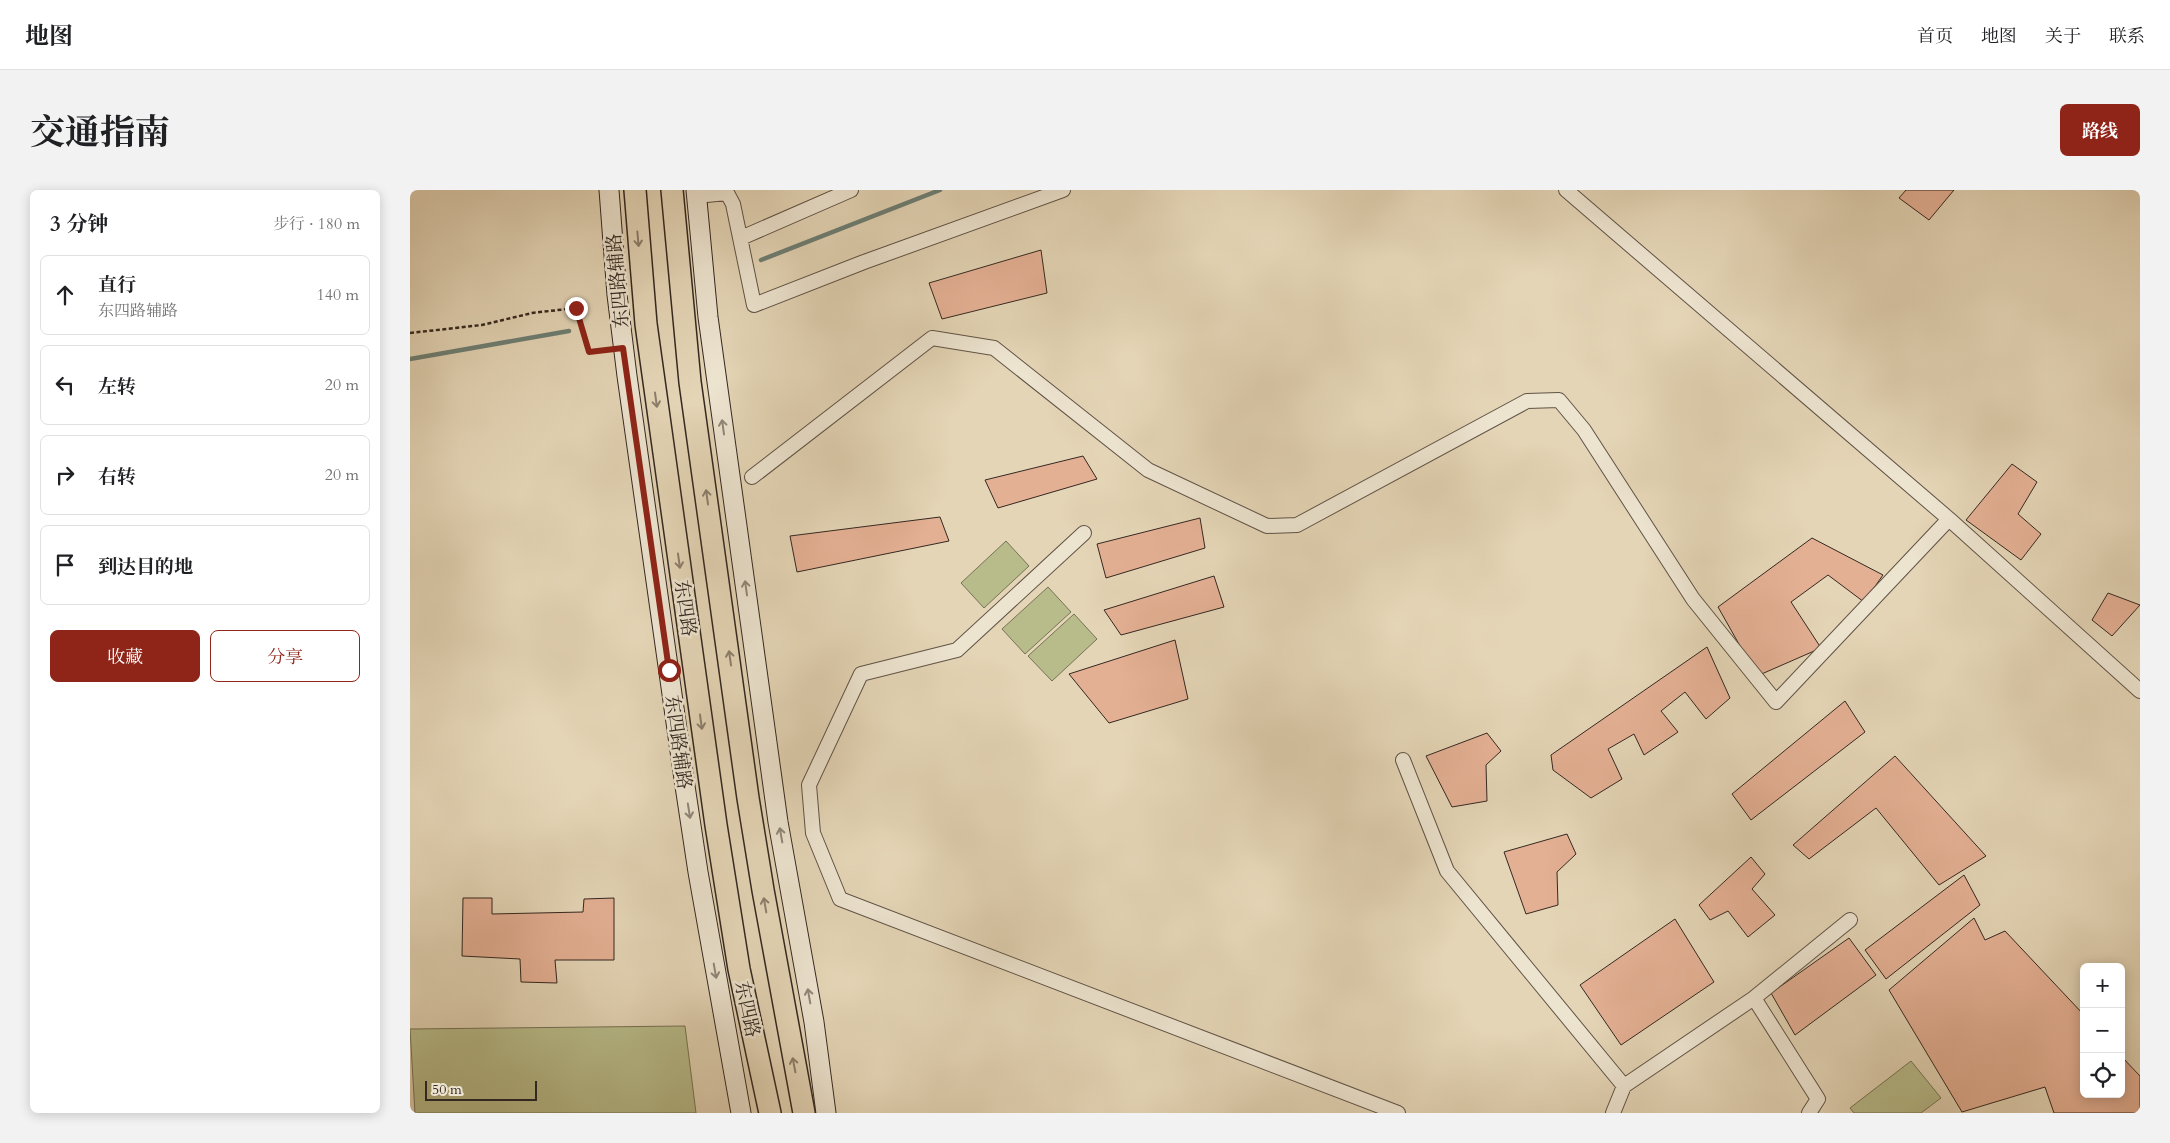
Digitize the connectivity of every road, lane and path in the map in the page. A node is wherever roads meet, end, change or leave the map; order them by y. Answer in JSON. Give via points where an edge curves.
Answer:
{"nodes":[{"id":1,"x":609,"y":190,"type":"edge"},
{"id":2,"x":635,"y":190,"type":"edge"},
{"id":3,"x":672,"y":190,"type":"edge"},
{"id":4,"x":851,"y":190,"type":"edge"},
{"id":5,"x":1063,"y":190,"type":"edge"},
{"id":6,"x":1566,"y":190,"type":"edge"},
{"id":7,"x":696,"y":193,"type":"edge"},
{"id":8,"x":741,"y":238,"type":"junction"},
{"id":9,"x":410,"y":333,"type":"edge"},
{"id":10,"x":623,"y":348,"type":"junction"},
{"id":11,"x":752,"y":477,"type":"dead end"},
{"id":12,"x":1949,"y":519,"type":"junction"},
{"id":13,"x":1084,"y":533,"type":"dead end"},
{"id":14,"x":2140,"y":691,"type":"edge"},
{"id":15,"x":1403,"y":760,"type":"dead end"},
{"id":16,"x":1850,"y":920,"type":"dead end"},
{"id":17,"x":1754,"y":998,"type":"junction"},
{"id":18,"x":1624,"y":1086,"type":"junction"},
{"id":19,"x":741,"y":1113,"type":"edge"},
{"id":20,"x":770,"y":1113,"type":"edge"},
{"id":21,"x":804,"y":1113,"type":"edge"},
{"id":22,"x":826,"y":1113,"type":"edge"},
{"id":23,"x":1398,"y":1113,"type":"edge"},
{"id":24,"x":1612,"y":1113,"type":"edge"},
{"id":25,"x":1809,"y":1113,"type":"edge"}],
"edges":[{"from":1,"to":10,"type":"main road","name":"东四路辅路"},
{"from":2,"to":20,"type":"main road","name":"东四路","one_way":true,"via":[[646,324],[716,825],[739,969]]},
{"from":21,"to":3,"type":"main road","name":"东四路","one_way":true,"via":[[748,798],[690,382]]},
{"from":4,"to":8,"type":"street"},
{"from":5,"to":8,"type":"street","via":[[754,305]]},
{"from":6,"to":12,"type":"street"},
{"from":7,"to":8,"type":"street","via":[[727,193]]},
{"from":22,"to":7,"type":"main road","one_way":true,"via":[[814,1022],[778,822],[710,335]]},
{"from":9,"to":10,"type":"path","via":[[576,308],[589,352]]},
{"from":10,"to":19,"type":"main road","name":"东四路辅路","one_way":true,"via":[[696,862]]},
{"from":11,"to":12,"type":"street","via":[[932,338],[994,348],[1148,470],[1267,526],[1297,525],[1527,401],[1559,400],[1584,430],[1693,599],[1776,702]]},
{"from":12,"to":14,"type":"street"},
{"from":13,"to":23,"type":"street","via":[[957,650],[862,674],[809,785],[813,833],[840,899]]},
{"from":15,"to":18,"type":"street","via":[[1447,871]]},
{"from":16,"to":17,"type":"street"},
{"from":17,"to":18,"type":"street"},
{"from":17,"to":25,"type":"street","via":[[1818,1099]]},
{"from":18,"to":24,"type":"street"}]}
